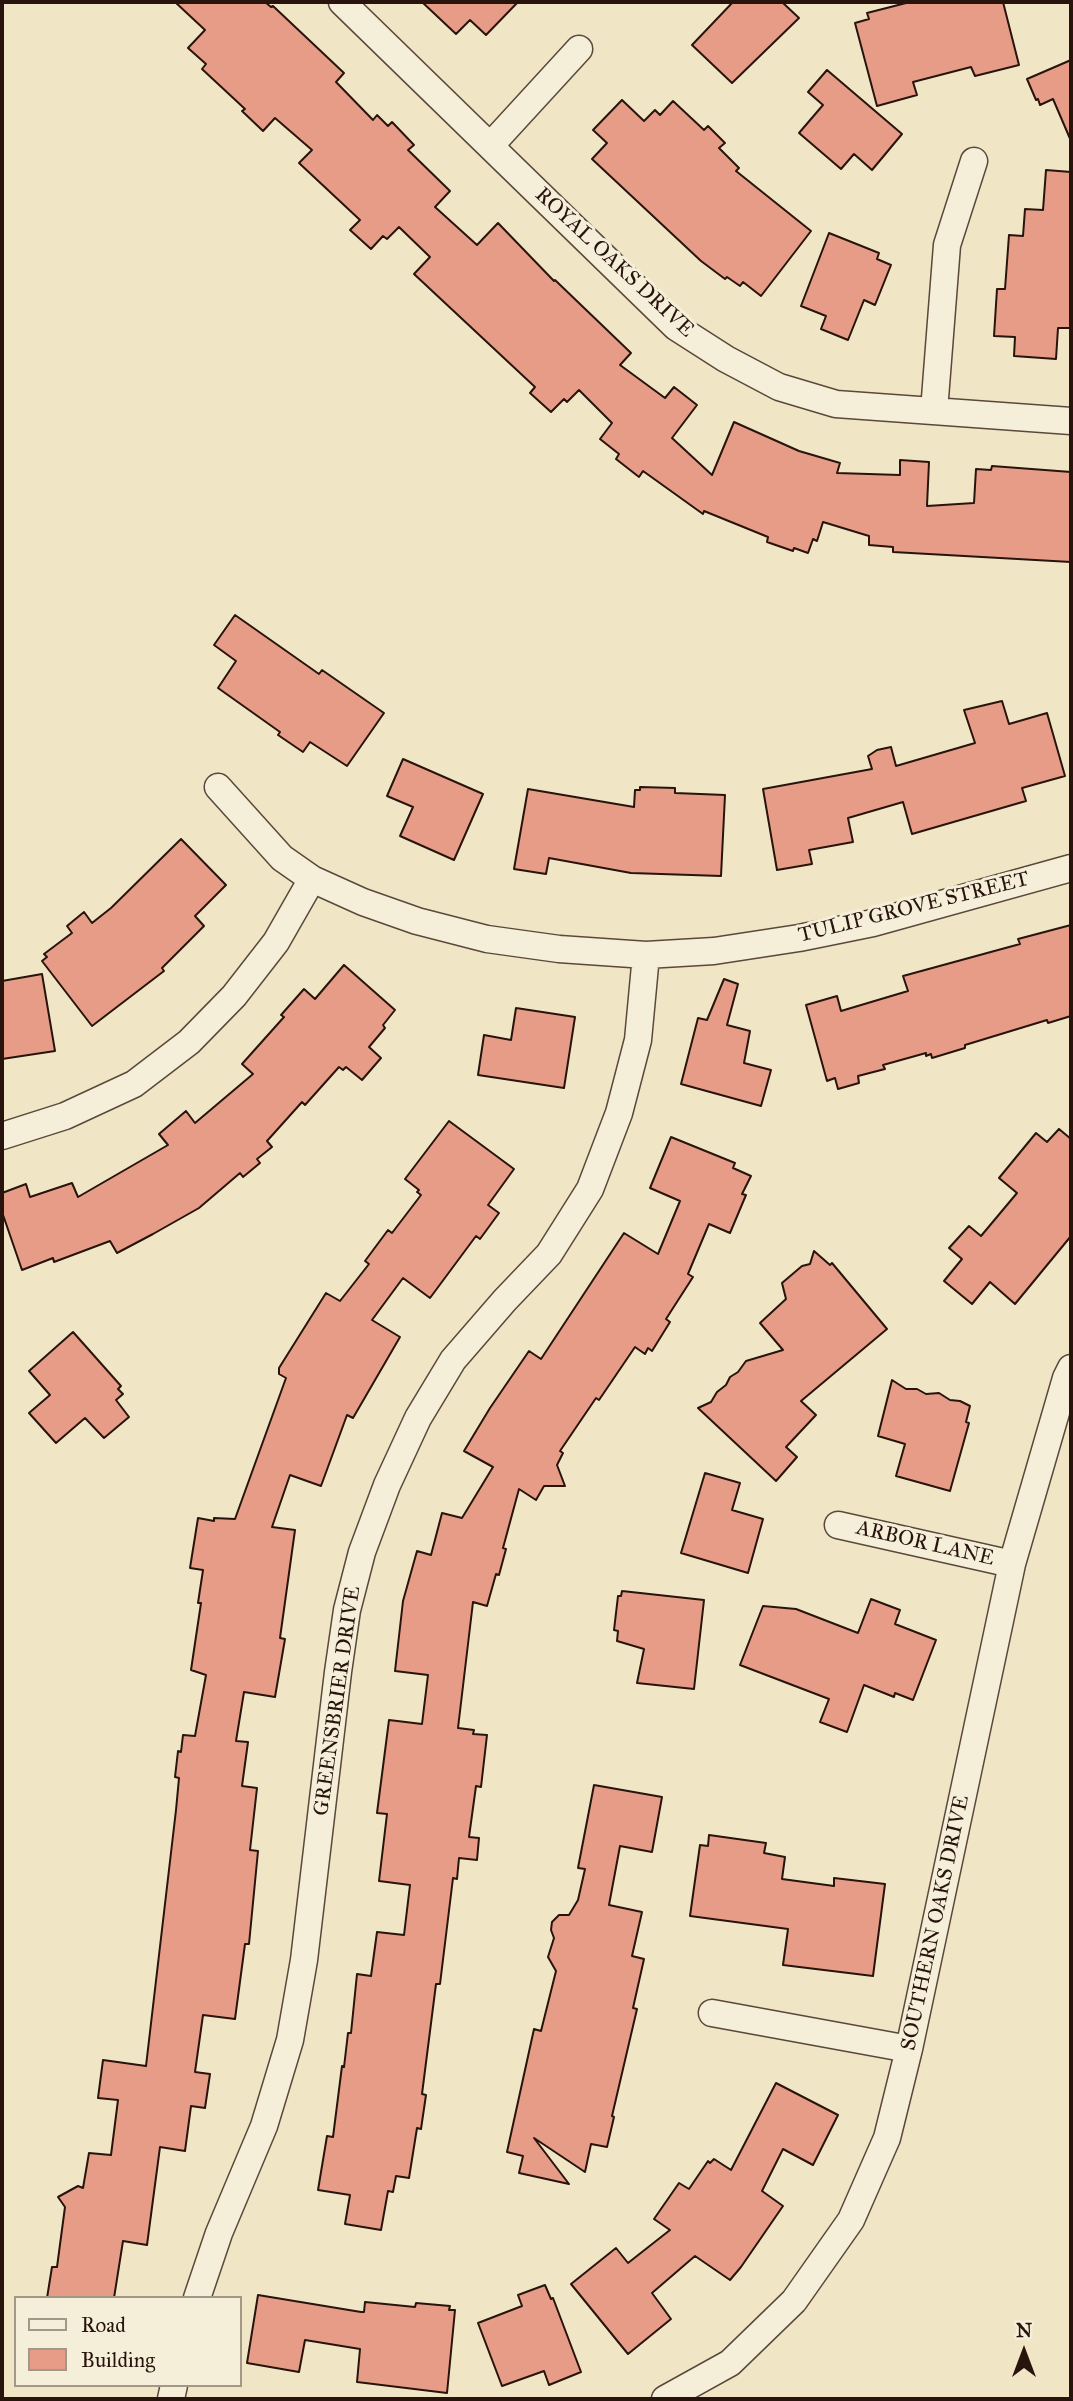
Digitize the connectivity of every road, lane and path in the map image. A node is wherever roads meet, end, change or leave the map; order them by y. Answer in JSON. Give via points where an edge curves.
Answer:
{"nodes":[{"id":1,"x":342,"y":2,"type":"edge"},
{"id":2,"x":579,"y":49,"type":"dead end"},
{"id":3,"x":490,"y":146,"type":"junction"},
{"id":4,"x":974,"y":161,"type":"dead end"},
{"id":5,"x":934,"y":411,"type":"junction"},
{"id":6,"x":1071,"y":421,"type":"edge"},
{"id":7,"x":218,"y":787,"type":"dead end"},
{"id":8,"x":1071,"y":868,"type":"edge"},
{"id":9,"x":312,"y":879,"type":"junction"},
{"id":10,"x":646,"y":955,"type":"junction"},
{"id":11,"x":2,"y":1136,"type":"edge"},
{"id":12,"x":1071,"y":1368,"type":"edge"},
{"id":13,"x":838,"y":1525,"type":"dead end"},
{"id":14,"x":1013,"y":1564,"type":"junction"},
{"id":15,"x":712,"y":2013,"type":"dead end"},
{"id":16,"x":909,"y":2049,"type":"junction"},
{"id":17,"x":198,"y":2296,"type":"edge"},
{"id":18,"x":665,"y":2399,"type":"edge"}],
"edges":[{"from":1,"to":3,"type":"street","name":"ROYAL OAKS DRIVE"},
{"from":2,"to":3,"type":"street"},
{"from":3,"to":5,"type":"street","name":"ROYAL OAKS DRIVE","via":[[676,327],[726,359],[779,387],[836,404]]},
{"from":4,"to":5,"type":"street","via":[[947,245]]},
{"from":5,"to":6,"type":"street","name":"ROYAL OAKS DRIVE"},
{"from":7,"to":9,"type":"street","name":"TULIP GROVE STREET","via":[[282,858]]},
{"from":8,"to":10,"type":"street","name":"TULIP GROVE STREET","via":[[873,923],[715,951]]},
{"from":9,"to":10,"type":"street","name":"TULIP GROVE STREET","via":[[396,914],[487,939],[559,950]]},
{"from":9,"to":11,"type":"street","via":[[276,942],[234,996],[189,1042],[134,1084],[65,1116]]},
{"from":10,"to":17,"type":"street","name":"GREENSBRIER DRIVE","via":[[638,1040],[619,1113],[590,1189],[550,1254],[453,1360],[418,1419],[362,1552],[347,1610],[290,2040],[264,2126]]},
{"from":12,"to":14,"type":"street","name":"SOUTHERN OAKS DRIVE"},
{"from":13,"to":14,"type":"street","name":"ARBOR LANE"},
{"from":14,"to":16,"type":"street","name":"SOUTHERN OAKS DRIVE"},
{"from":15,"to":16,"type":"street"},
{"from":16,"to":18,"type":"street","name":"SOUTHERN OAKS DRIVE","via":[[887,2138],[851,2220],[794,2301],[730,2363]]}]}
